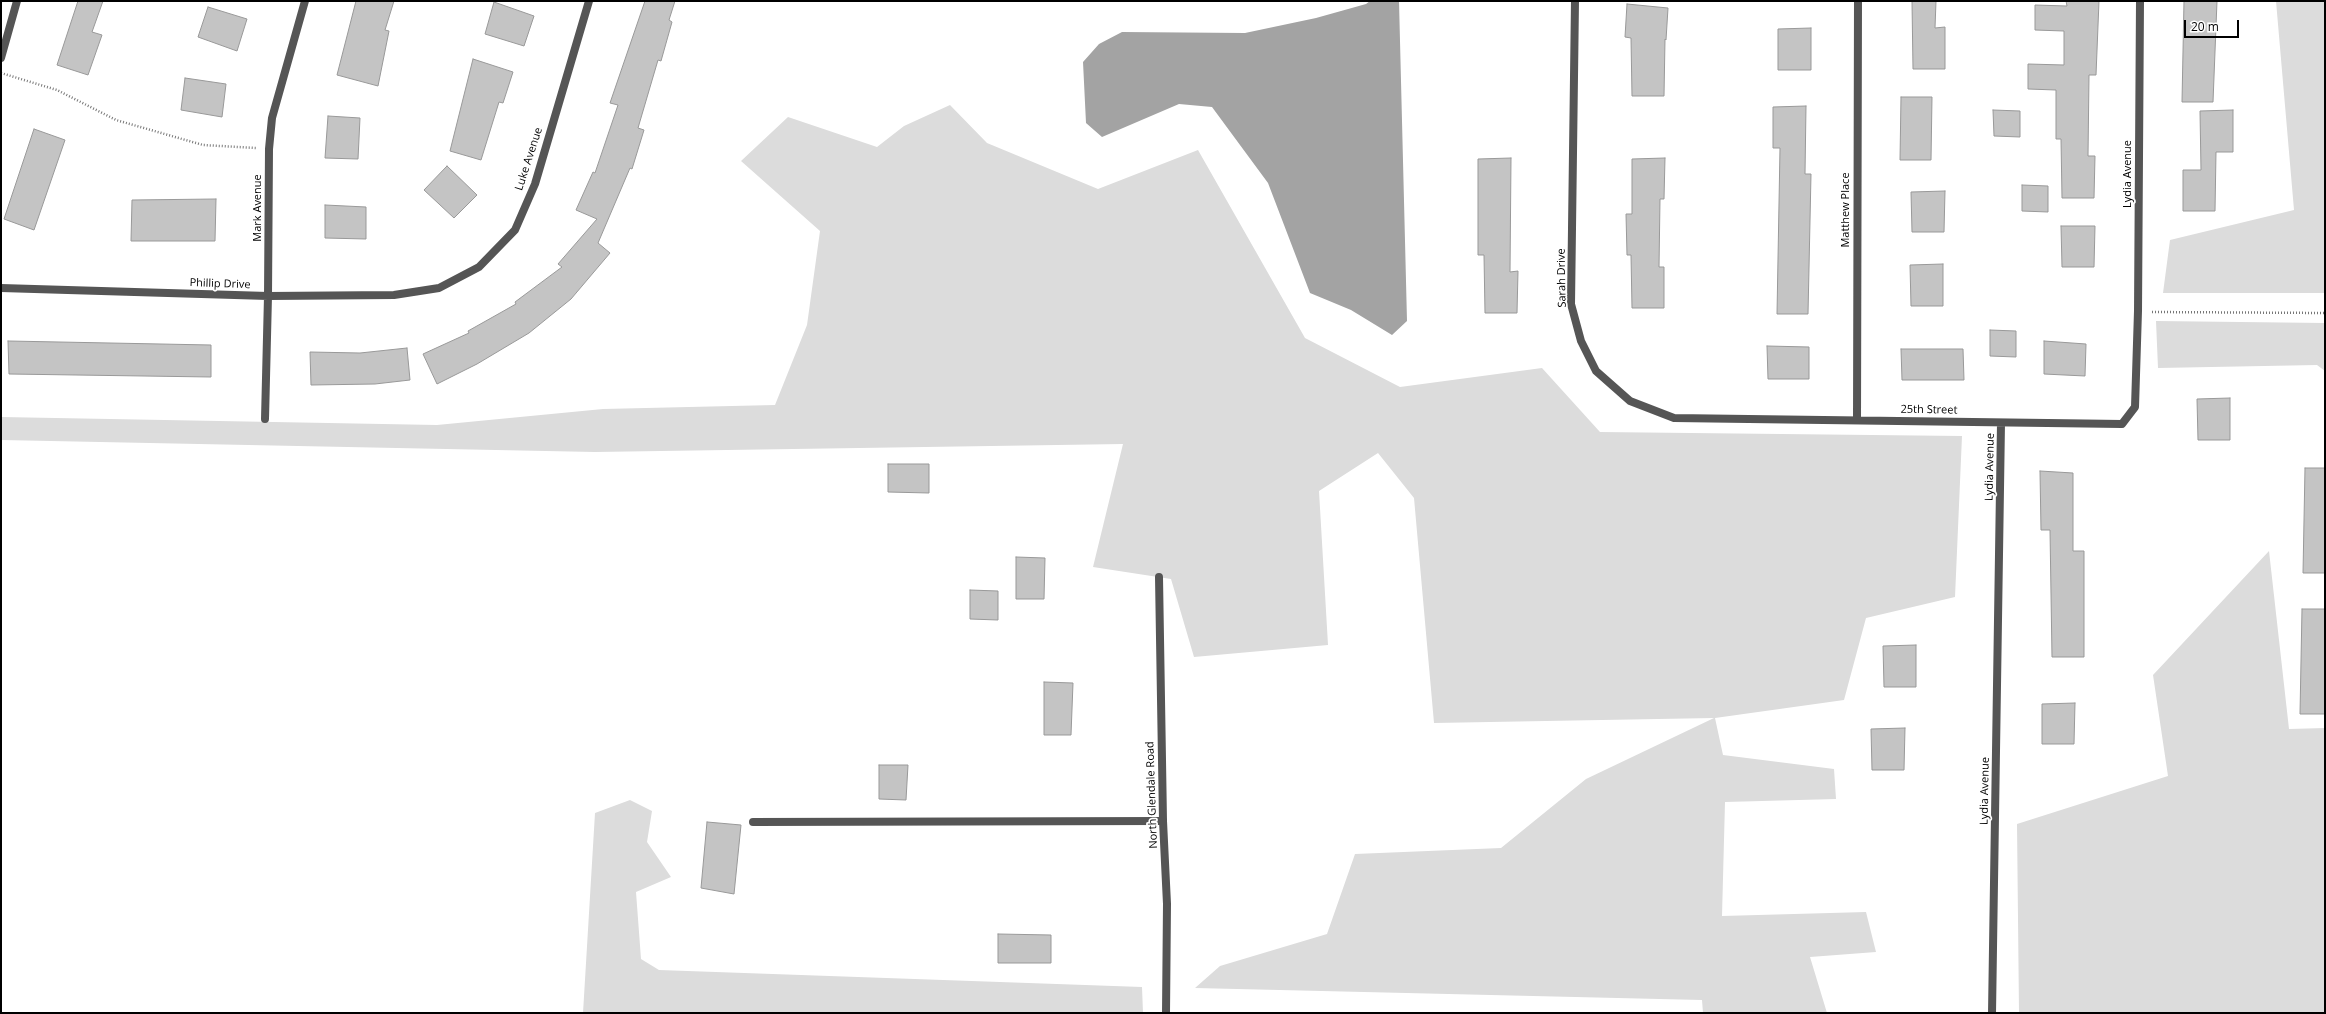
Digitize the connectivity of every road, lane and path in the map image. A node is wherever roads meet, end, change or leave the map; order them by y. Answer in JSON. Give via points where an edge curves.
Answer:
{"nodes":[{"id":1,"x":17,"y":1,"type":"edge"},
{"id":2,"x":305,"y":1,"type":"edge"},
{"id":3,"x":589,"y":1,"type":"edge"},
{"id":4,"x":1575,"y":1,"type":"edge"},
{"id":5,"x":1858,"y":1,"type":"edge"},
{"id":6,"x":2140,"y":1,"type":"edge"},
{"id":7,"x":1,"y":58,"type":"edge"},
{"id":8,"x":1,"y":73,"type":"edge"},
{"id":9,"x":269,"y":149,"type":"junction"},
{"id":10,"x":1,"y":288,"type":"edge"},
{"id":11,"x":439,"y":288,"type":"joint"},
{"id":12,"x":268,"y":296,"type":"junction"},
{"id":13,"x":2138,"y":312,"type":"junction"},
{"id":14,"x":2325,"y":313,"type":"edge"},
{"id":15,"x":265,"y":419,"type":"dead end"},
{"id":16,"x":1857,"y":420,"type":"junction"},
{"id":17,"x":2001,"y":423,"type":"junction"},
{"id":18,"x":1158,"y":577,"type":"dead end"},
{"id":19,"x":1163,"y":821,"type":"junction"},
{"id":20,"x":754,"y":822,"type":"dead end"},
{"id":21,"x":1166,"y":1013,"type":"edge"},
{"id":22,"x":1992,"y":1013,"type":"edge"}],
"edges":[{"from":1,"to":7,"type":"street"},
{"from":2,"to":9,"type":"street","name":"Mark Avenue","via":[[272,118]]},
{"from":3,"to":11,"type":"street","name":"Luke Avenue","via":[[534,184],[515,230],[479,266]]},
{"from":4,"to":16,"type":"street","name":"Sarah Drive","via":[[1571,304],[1581,341],[1596,371],[1630,401],[1674,418]]},
{"from":5,"to":16,"type":"street","name":"Matthew Place"},
{"from":6,"to":13,"type":"street","name":"Lydia Avenue"},
{"from":8,"to":9,"type":"path","via":[[57,90],[116,120],[203,145]]},
{"from":9,"to":12,"type":"street","name":"Mark Avenue"},
{"from":10,"to":12,"type":"street","name":"Phillip Drive"},
{"from":11,"to":12,"type":"street","name":"Phillip Drive","via":[[394,294]]},
{"from":12,"to":15,"type":"street","name":"Mark Avenue"},
{"from":13,"to":14,"type":"path"},
{"from":13,"to":17,"type":"street","name":"Lydia Avenue","via":[[2135,407],[2122,424]]},
{"from":16,"to":17,"type":"street","name":"25th Street"},
{"from":17,"to":22,"type":"street","name":"Lydia Avenue"},
{"from":18,"to":19,"type":"street","name":"North Glendale Road"},
{"from":19,"to":20,"type":"street"},
{"from":19,"to":21,"type":"street","name":"North Glendale Road","via":[[1167,904]]}]}
